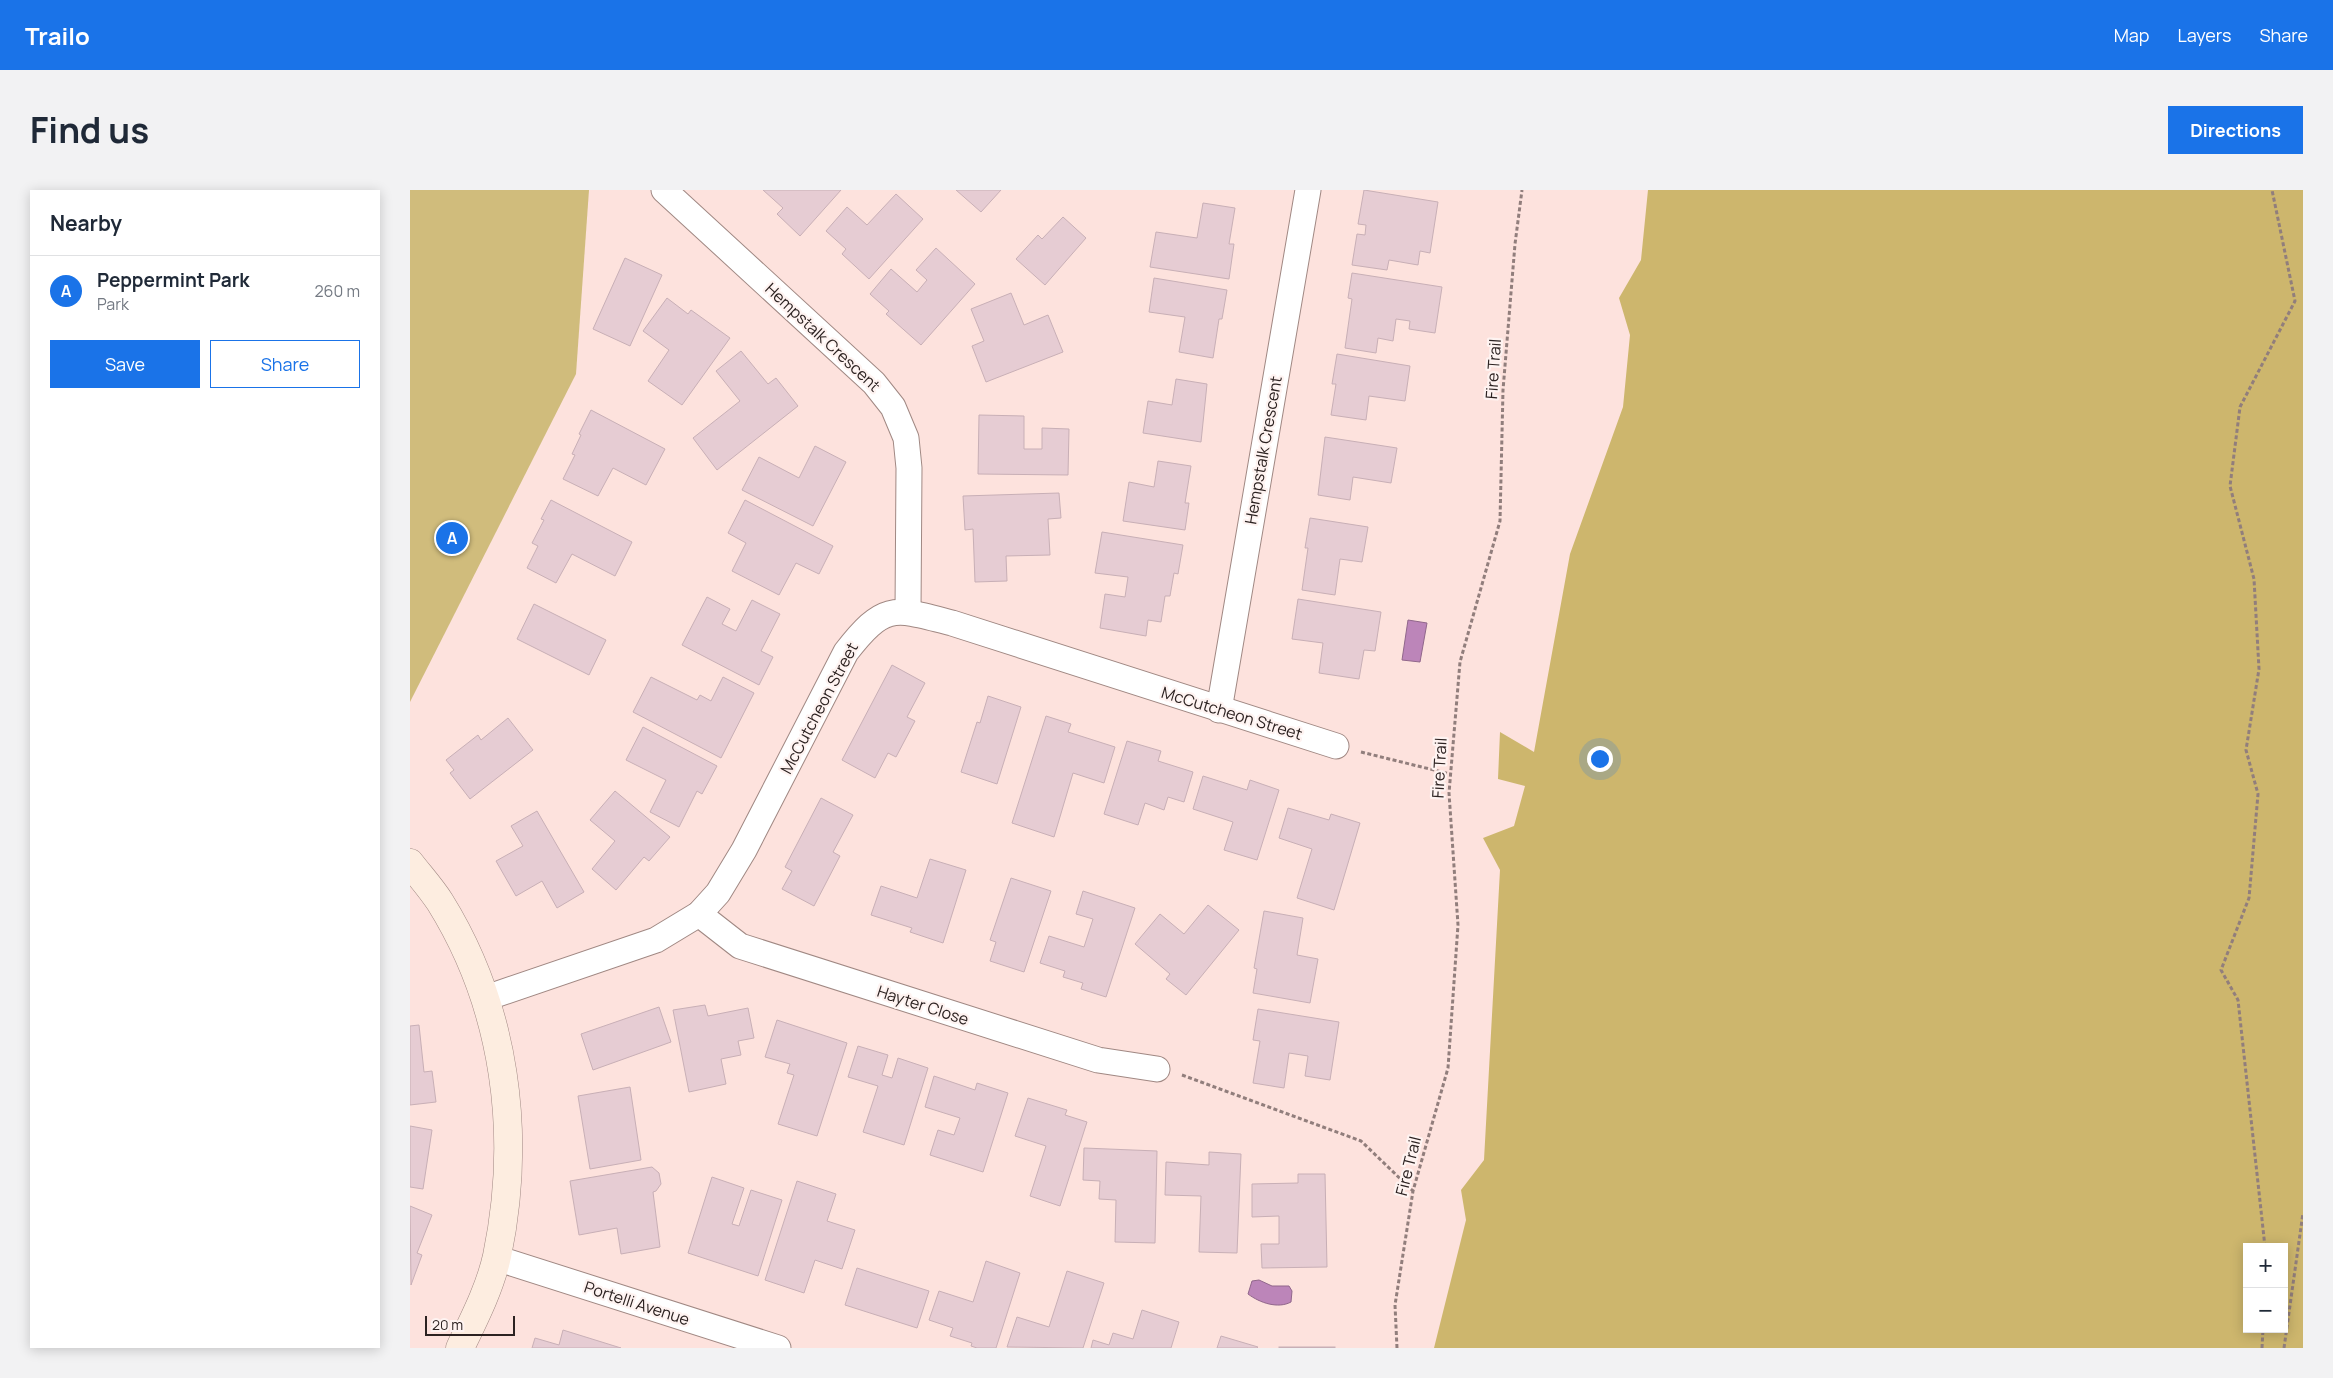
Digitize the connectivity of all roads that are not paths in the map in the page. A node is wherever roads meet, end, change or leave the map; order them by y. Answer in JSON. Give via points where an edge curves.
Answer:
{"nodes":[{"id":1,"x":664,"y":190,"type":"edge"},
{"id":2,"x":1308,"y":190,"type":"edge"},
{"id":3,"x":908,"y":612,"type":"junction"},
{"id":4,"x":1219,"y":710,"type":"junction"},
{"id":5,"x":1336,"y":746,"type":"road end"},
{"id":6,"x":410,"y":863,"type":"edge"},
{"id":7,"x":699,"y":914,"type":"junction"},
{"id":8,"x":486,"y":998,"type":"junction"},
{"id":9,"x":1158,"y":1069,"type":"road end"},
{"id":10,"x":496,"y":1258,"type":"junction"},
{"id":11,"x":460,"y":1348,"type":"edge"},
{"id":12,"x":778,"y":1348,"type":"edge"}],
"edges":[{"from":1,"to":3,"type":"street","name":"Hempstalk Crescent","via":[[874,383],[893,407],[906,438],[909,468]]},
{"from":2,"to":4,"type":"street","name":"Hempstalk Crescent"},
{"from":3,"to":4,"type":"street","name":"McCutcheon Street","via":[[952,623]]},
{"from":3,"to":7,"type":"street","name":"McCutcheon Street","via":[[886,614],[865,627],[846,652],[744,850],[718,893]]},
{"from":4,"to":5,"type":"street","name":"McCutcheon Street"},
{"from":6,"to":8,"type":"street","via":[[439,901],[464,946]]},
{"from":7,"to":8,"type":"street","name":"McCutcheon Street","via":[[656,940]]},
{"from":7,"to":9,"type":"street","name":"Hayter Close","via":[[740,946],[1098,1060]]},
{"from":8,"to":10,"type":"street","via":[[508,1101],[507,1193]]},
{"from":10,"to":11,"type":"street","via":[[479,1308]]},
{"from":10,"to":12,"type":"street","name":"Portelli Avenue"}]}
